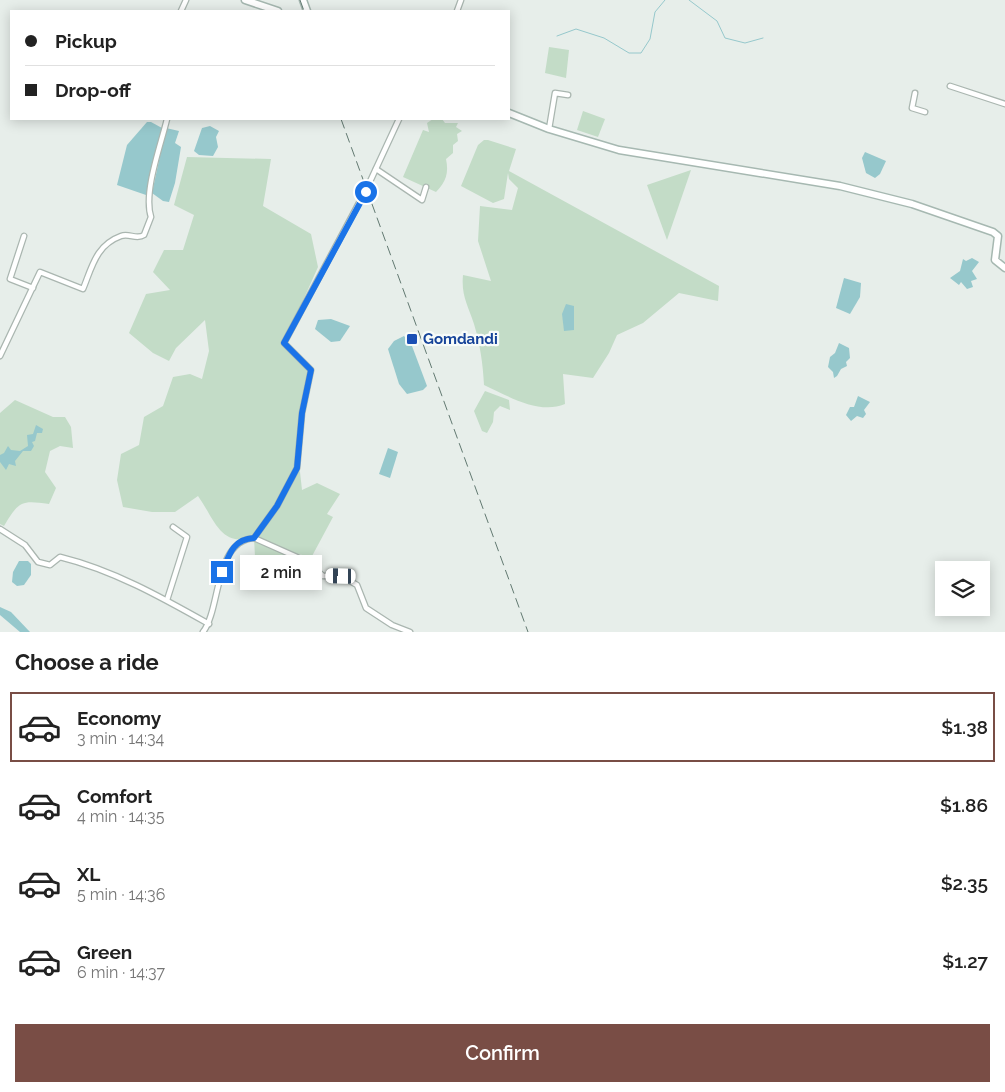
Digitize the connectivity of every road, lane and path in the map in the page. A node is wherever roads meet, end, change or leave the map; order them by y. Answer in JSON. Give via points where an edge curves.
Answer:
{"nodes":[{"id":1,"x":245,"y":0,"type":"edge"},
{"id":2,"x":275,"y":10,"type":"edge"},
{"id":3,"x":950,"y":86,"type":"dead end"},
{"id":4,"x":915,"y":94,"type":"dead end"},
{"id":5,"x":568,"y":95,"type":"dead end"},
{"id":6,"x":1005,"y":104,"type":"edge"},
{"id":7,"x":925,"y":112,"type":"dead end"},
{"id":8,"x":510,"y":113,"type":"edge"},
{"id":9,"x":167,"y":120,"type":"edge"},
{"id":10,"x":400,"y":120,"type":"edge"},
{"id":11,"x":549,"y":129,"type":"junction"},
{"id":12,"x":376,"y":169,"type":"junction"},
{"id":13,"x":426,"y":187,"type":"dead end"},
{"id":14,"x":24,"y":236,"type":"dead end"},
{"id":15,"x":1005,"y":268,"type":"edge"},
{"id":16,"x":33,"y":288,"type":"junction"},
{"id":17,"x":0,"y":356,"type":"edge"},
{"id":18,"x":173,"y":526,"type":"dead end"},
{"id":19,"x":0,"y":530,"type":"edge"},
{"id":20,"x":254,"y":538,"type":"junction"},
{"id":21,"x":167,"y":600,"type":"junction"},
{"id":22,"x":209,"y":624,"type":"junction"},
{"id":23,"x":203,"y":632,"type":"edge"},
{"id":24,"x":410,"y":632,"type":"edge"}],
"edges":[{"from":1,"to":2,"type":"main road"},
{"from":3,"to":6,"type":"street"},
{"from":4,"to":7,"type":"street","via":[[912,108]]},
{"from":5,"to":11,"type":"street","via":[[555,94]]},
{"from":8,"to":11,"type":"main road"},
{"from":9,"to":16,"type":"street","via":[[152,179],[148,208],[151,217],[144,235],[123,235],[100,248],[83,289],[40,272]]},
{"from":10,"to":12,"type":"street"},
{"from":11,"to":15,"type":"main road","via":[[619,150],[791,177],[912,204],[993,232],[999,242],[995,260]]},
{"from":12,"to":13,"type":"street","via":[[422,200]]},
{"from":12,"to":20,"type":"street","via":[[284,343],[311,370],[302,413],[297,468],[277,506]]},
{"from":14,"to":16,"type":"street","via":[[10,280]]},
{"from":16,"to":17,"type":"street"},
{"from":18,"to":21,"type":"street","via":[[187,537]]},
{"from":19,"to":21,"type":"street","via":[[25,545],[38,562],[50,565],[63,558],[107,572]]},
{"from":20,"to":22,"type":"street","via":[[244,539],[232,548],[214,595]]},
{"from":20,"to":24,"type":"street","via":[[308,562],[323,576],[341,576],[357,585],[366,608]]},
{"from":21,"to":22,"type":"street"},
{"from":22,"to":23,"type":"street"}]}
